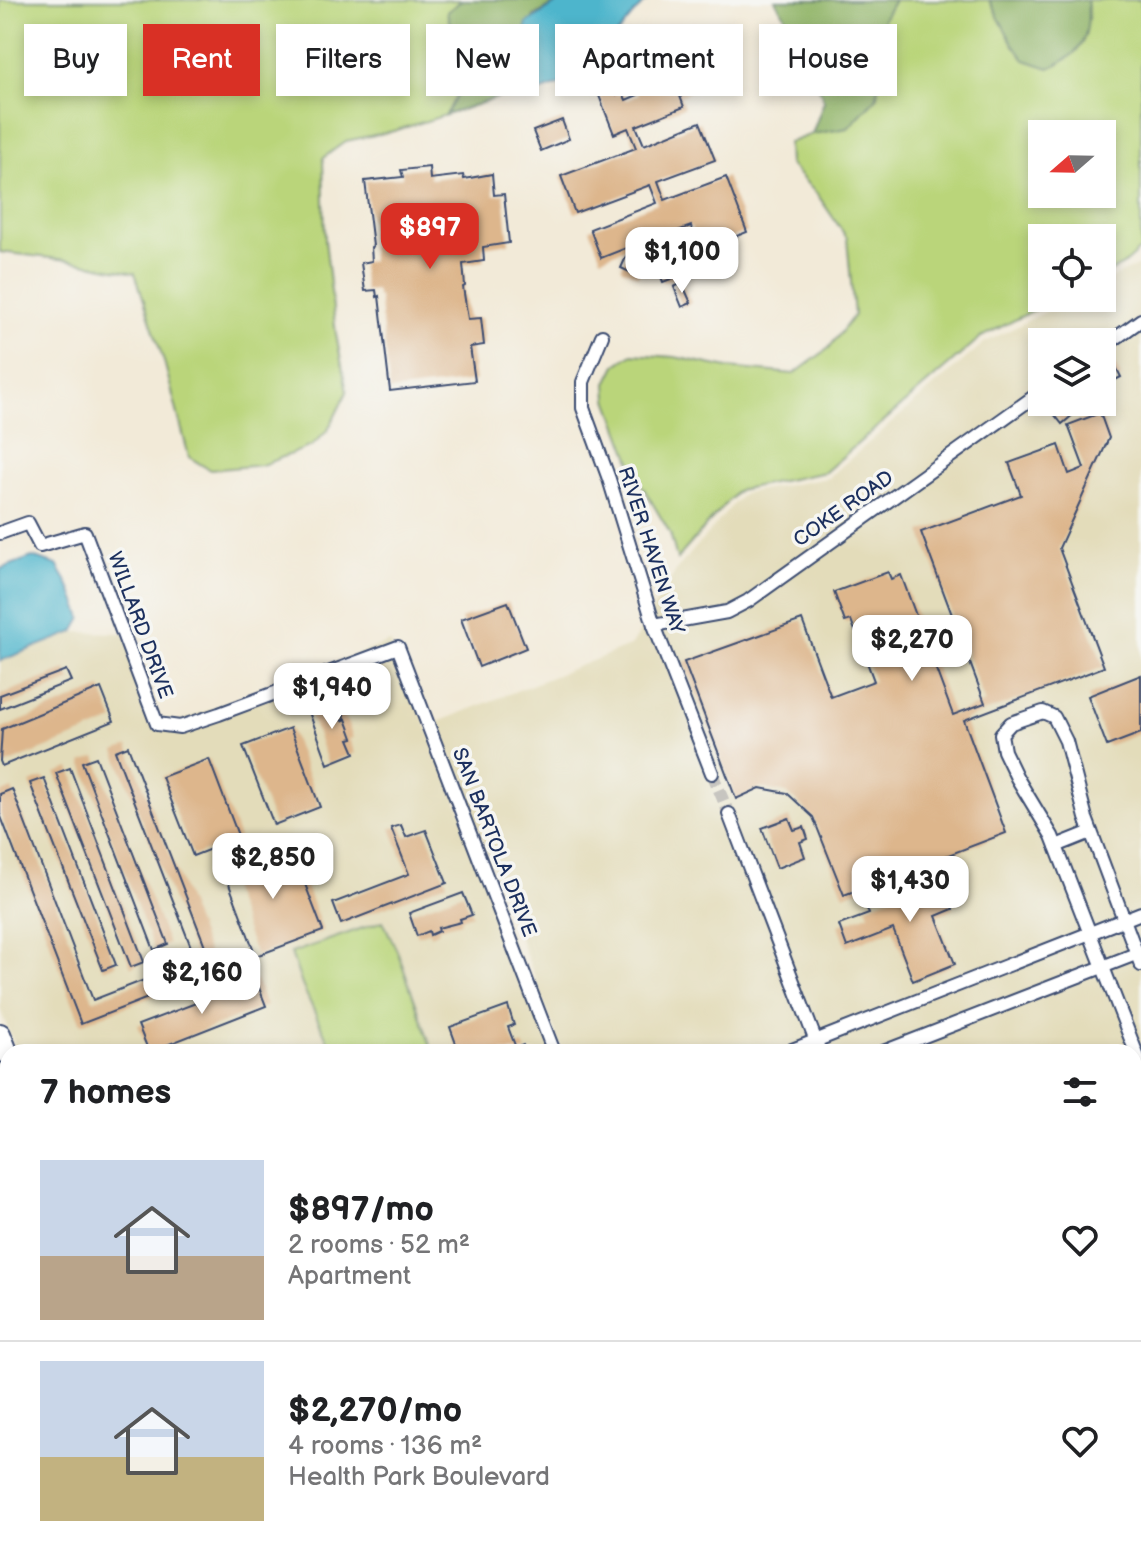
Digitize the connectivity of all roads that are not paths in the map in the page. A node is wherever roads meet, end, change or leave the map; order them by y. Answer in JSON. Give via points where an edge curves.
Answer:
{"nodes":[{"id":1,"x":1141,"y":320,"type":"edge"},
{"id":2,"x":602,"y":336,"type":"dead end"},
{"id":3,"x":1116,"y":338,"type":"edge"},
{"id":4,"x":1028,"y":401,"type":"edge"},
{"id":5,"x":0,"y":533,"type":"edge"},
{"id":6,"x":654,"y":625,"type":"junction"},
{"id":7,"x":398,"y":647,"type":"joint"},
{"id":8,"x":712,"y":773,"type":"tunnel mouth"},
{"id":9,"x":729,"y":814,"type":"tunnel mouth"},
{"id":10,"x":1091,"y":832,"type":"junction"},
{"id":11,"x":1056,"y":846,"type":"junction"},
{"id":12,"x":1141,"y":913,"type":"edge"},
{"id":13,"x":1124,"y":920,"type":"junction"},
{"id":14,"x":1090,"y":934,"type":"junction"},
{"id":15,"x":1140,"y":957,"type":"edge"},
{"id":16,"x":1103,"y":966,"type":"junction"},
{"id":17,"x":551,"y":1044,"type":"edge"},
{"id":18,"x":817,"y":1044,"type":"edge"},
{"id":19,"x":823,"y":1044,"type":"edge"},
{"id":20,"x":903,"y":1044,"type":"edge"},
{"id":21,"x":1133,"y":1044,"type":"edge"}],
"edges":[{"from":1,"to":3,"type":"street"},
{"from":2,"to":6,"type":"street","name":"RIVER HAVEN WAY","via":[[583,382],[583,408]]},
{"from":4,"to":6,"type":"street","name":"COKE ROAD","via":[[748,601],[727,612]]},
{"from":5,"to":7,"type":"street","name":"WILLARD DRIVE","via":[[28,523],[40,546],[85,533],[157,724],[180,727]]},
{"from":6,"to":8,"type":"street","name":"RIVER HAVEN WAY"},
{"from":7,"to":17,"type":"street","name":"SAN BARTOLA DRIVE"},
{"from":9,"to":18,"type":"street"},
{"from":10,"to":11,"type":"street"},
{"from":10,"to":11,"type":"street","via":[[1066,741],[1054,717],[1043,712],[1011,723],[1001,734],[1004,751]]},
{"from":10,"to":13,"type":"street"},
{"from":11,"to":14,"type":"street"},
{"from":12,"to":13,"type":"street"},
{"from":13,"to":14,"type":"street"},
{"from":13,"to":15,"type":"street"},
{"from":14,"to":16,"type":"street"},
{"from":14,"to":19,"type":"street"},
{"from":15,"to":16,"type":"street"},
{"from":16,"to":20,"type":"street"},
{"from":16,"to":21,"type":"street"}]}
